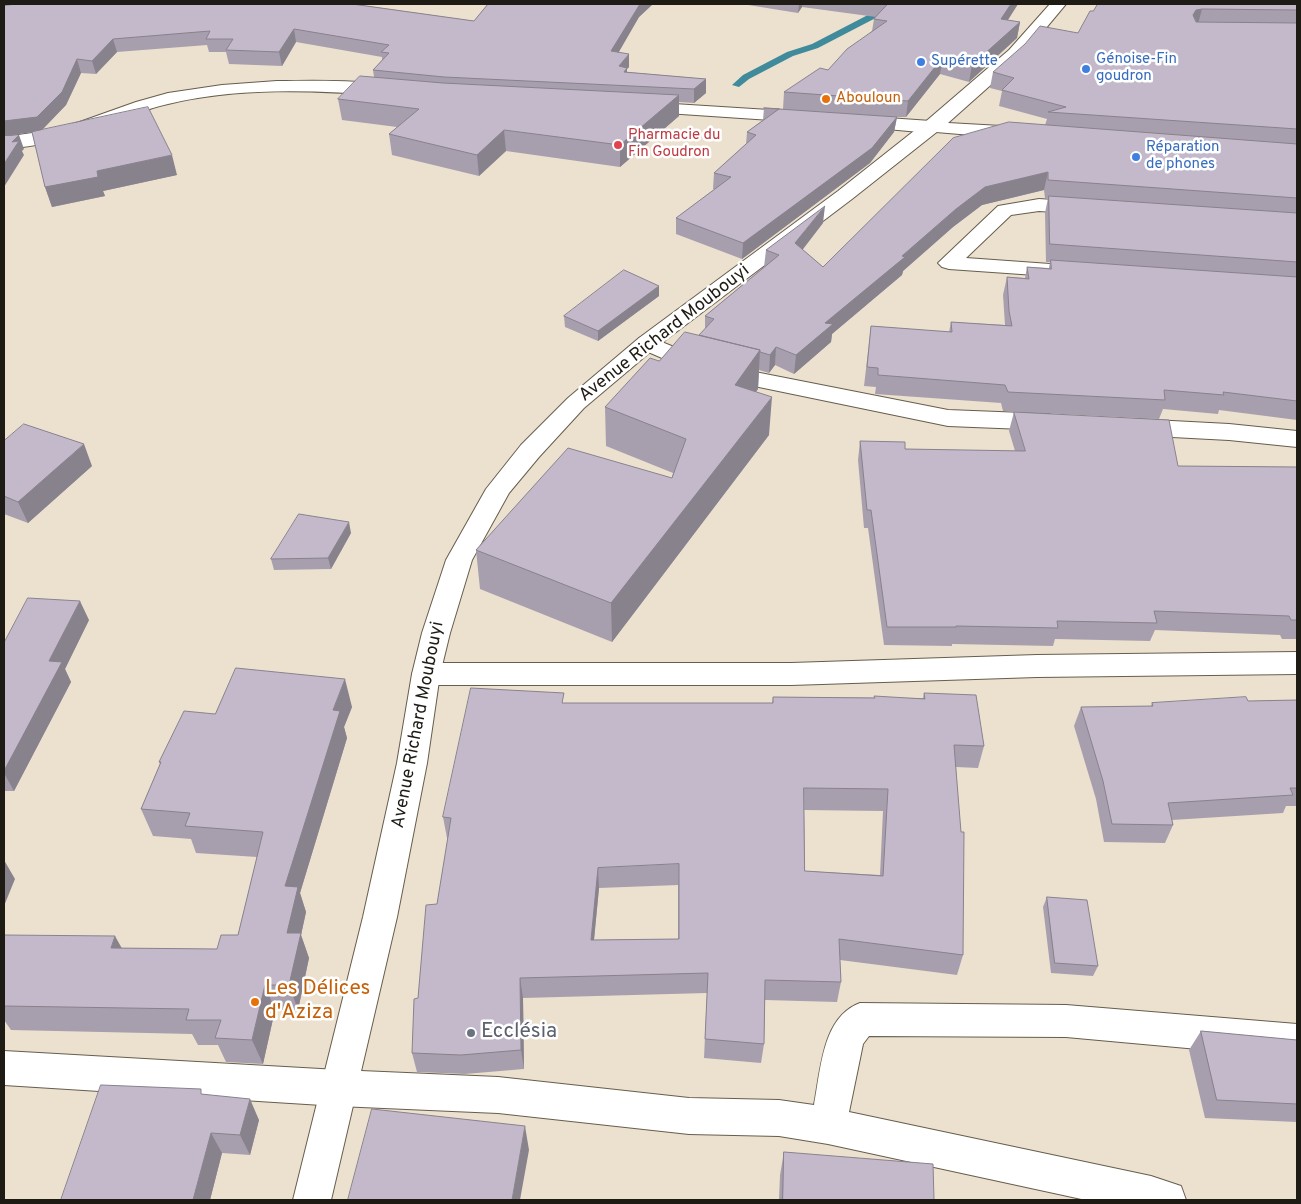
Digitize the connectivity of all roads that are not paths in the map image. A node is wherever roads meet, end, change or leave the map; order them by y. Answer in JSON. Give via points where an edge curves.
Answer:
{"nodes":[{"id":1,"x":1058,"y":4,"type":"edge"},
{"id":2,"x":406,"y":93,"type":"edge"},
{"id":3,"x":623,"y":106,"type":"edge"},
{"id":4,"x":816,"y":118,"type":"edge"},
{"id":5,"x":844,"y":121,"type":"edge"},
{"id":6,"x":930,"y":127,"type":"junction"},
{"id":7,"x":1038,"y":134,"type":"edge"},
{"id":8,"x":4,"y":143,"type":"edge"},
{"id":9,"x":1106,"y":210,"type":"edge"},
{"id":10,"x":1088,"y":273,"type":"edge"},
{"id":11,"x":647,"y":343,"type":"junction"},
{"id":12,"x":1073,"y":423,"type":"edge"},
{"id":13,"x":1112,"y":426,"type":"edge"},
{"id":14,"x":1297,"y":439,"type":"edge"},
{"id":15,"x":1297,"y":663,"type":"edge"},
{"id":16,"x":426,"y":674,"type":"junction"},
{"id":17,"x":1297,"y":1041,"type":"edge"},
{"id":18,"x":4,"y":1068,"type":"edge"},
{"id":19,"x":338,"y":1088,"type":"junction"},
{"id":20,"x":828,"y":1126,"type":"junction"},
{"id":21,"x":312,"y":1200,"type":"edge"},
{"id":22,"x":1167,"y":1200,"type":"edge"}],
"edges":[{"from":1,"to":6,"type":"street","name":"Avenue Richard Moubouyi","via":[[1002,67]]},
{"from":2,"to":8,"type":"street","via":[[324,86],[217,91],[144,104],[68,133]]},
{"from":3,"to":4,"type":"street"},
{"from":5,"to":6,"type":"street"},
{"from":6,"to":7,"type":"street"},
{"from":6,"to":11,"type":"street","name":"Avenue Richard Moubouyi"},
{"from":9,"to":10,"type":"street","via":[[1038,205],[1005,210],[949,263]]},
{"from":11,"to":12,"type":"street","via":[[693,363],[754,379],[948,418]]},
{"from":11,"to":16,"type":"street","name":"Avenue Richard Moubouyi","via":[[576,403],[530,451],[499,490],[459,560]]},
{"from":13,"to":14,"type":"street"},
{"from":15,"to":16,"type":"street","via":[[1037,666],[791,674]]},
{"from":16,"to":19,"type":"street","name":"Avenue Richard Moubouyi","via":[[412,763],[380,917]]},
{"from":17,"to":20,"type":"street","via":[[1066,1020],[860,1019],[846,1037]]},
{"from":18,"to":19,"type":"street"},
{"from":19,"to":20,"type":"street","via":[[498,1094],[689,1116],[779,1118]]},
{"from":19,"to":21,"type":"street","name":"Avenue Richard Moubouyi"},
{"from":20,"to":22,"type":"street"}]}
